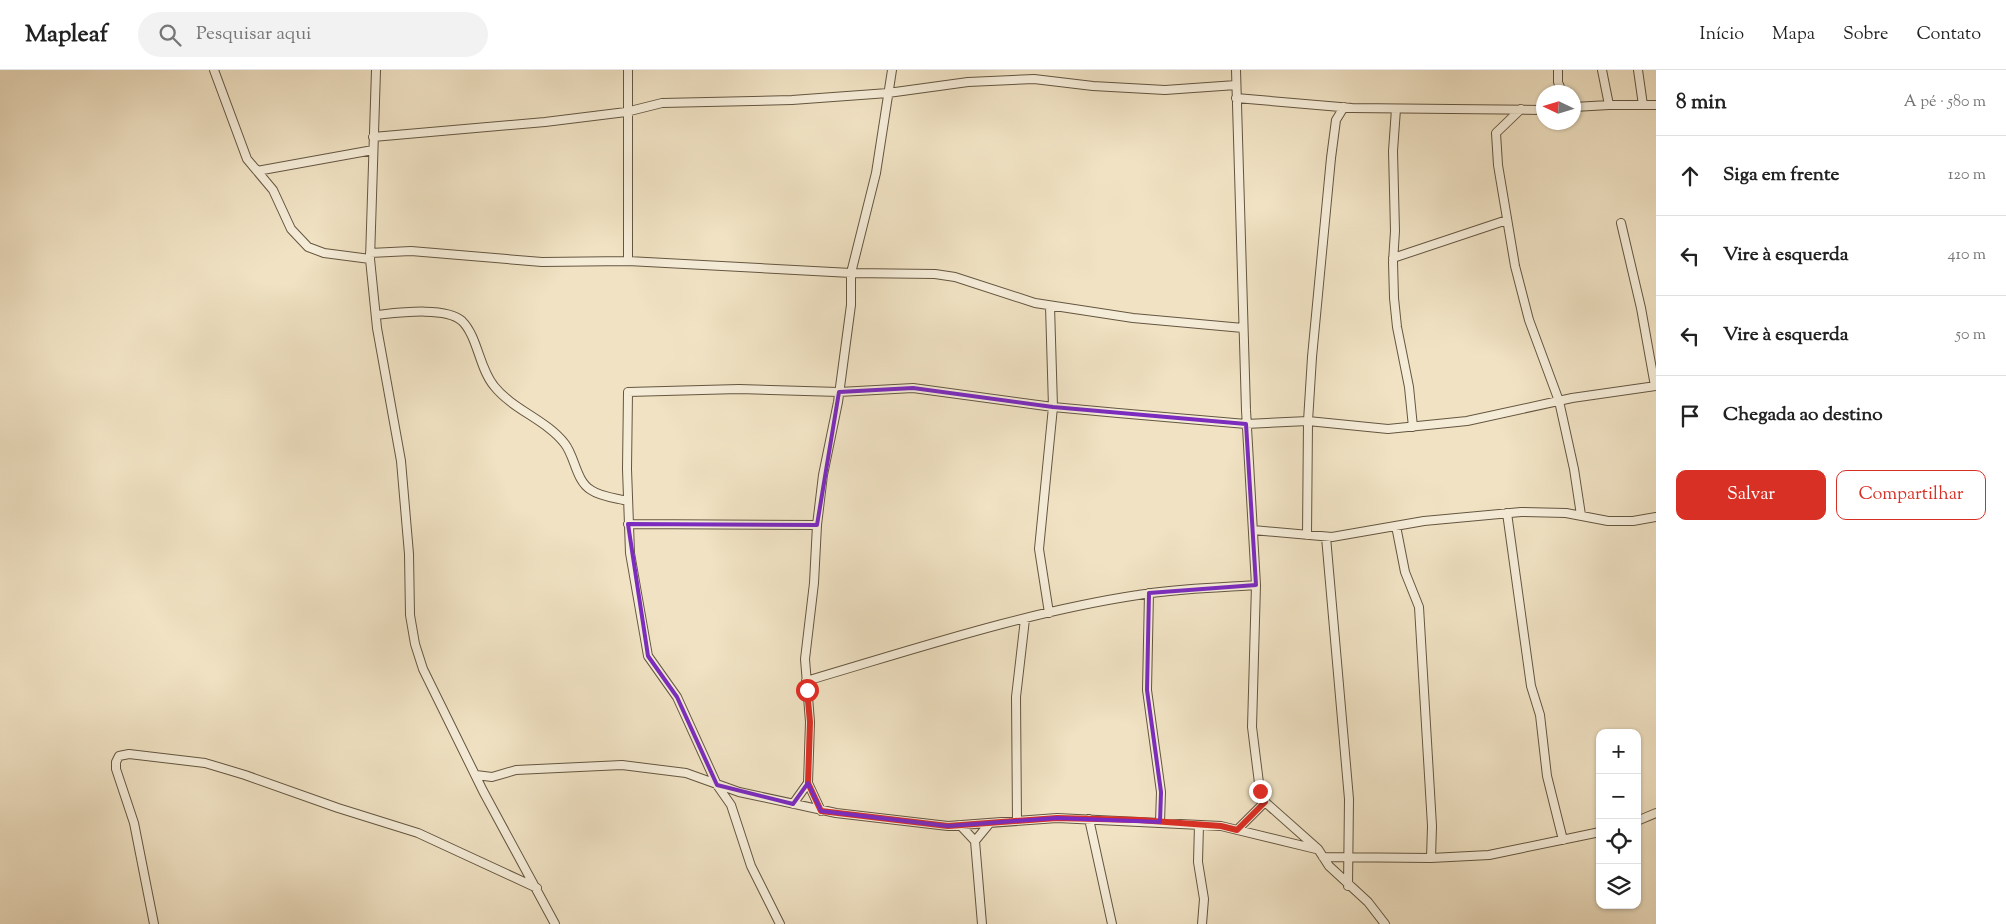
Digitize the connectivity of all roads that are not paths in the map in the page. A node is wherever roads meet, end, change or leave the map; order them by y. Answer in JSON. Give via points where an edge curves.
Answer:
{"nodes":[{"id":1,"x":214,"y":70,"type":"edge"},
{"id":2,"x":376,"y":70,"type":"edge"},
{"id":3,"x":628,"y":70,"type":"edge"},
{"id":4,"x":892,"y":70,"type":"edge"},
{"id":5,"x":1236,"y":70,"type":"edge"},
{"id":6,"x":1558,"y":70,"type":"edge"},
{"id":7,"x":1602,"y":70,"type":"edge"},
{"id":8,"x":1638,"y":70,"type":"edge"},
{"id":9,"x":1236,"y":85,"type":"junction"},
{"id":10,"x":1559,"y":85,"type":"edge"},
{"id":11,"x":888,"y":93,"type":"junction"},
{"id":12,"x":1236,"y":98,"type":"junction"},
{"id":13,"x":1327,"y":105,"type":"junction"},
{"id":14,"x":1609,"y":105,"type":"junction"},
{"id":15,"x":1643,"y":105,"type":"junction"},
{"id":16,"x":1656,"y":106,"type":"edge"},
{"id":17,"x":1344,"y":107,"type":"junction"},
{"id":18,"x":1581,"y":107,"type":"edge"},
{"id":19,"x":1396,"y":109,"type":"junction"},
{"id":20,"x":1521,"y":109,"type":"junction"},
{"id":21,"x":1536,"y":110,"type":"edge"},
{"id":22,"x":626,"y":112,"type":"junction"},
{"id":23,"x":1336,"y":120,"type":"junction"},
{"id":24,"x":373,"y":137,"type":"junction"},
{"id":25,"x":373,"y":150,"type":"junction"},
{"id":26,"x":257,"y":171,"type":"junction"},
{"id":27,"x":1507,"y":220,"type":"junction"},
{"id":28,"x":1621,"y":223,"type":"dead end"},
{"id":29,"x":370,"y":256,"type":"junction"},
{"id":30,"x":1393,"y":258,"type":"junction"},
{"id":31,"x":628,"y":261,"type":"junction"},
{"id":32,"x":851,"y":272,"type":"junction"},
{"id":33,"x":1050,"y":306,"type":"junction"},
{"id":34,"x":376,"y":315,"type":"junction"},
{"id":35,"x":1243,"y":328,"type":"junction"},
{"id":36,"x":1656,"y":386,"type":"edge"},
{"id":37,"x":839,"y":392,"type":"junction"},
{"id":38,"x":1559,"y":401,"type":"junction"},
{"id":39,"x":1053,"y":407,"type":"junction"},
{"id":40,"x":1308,"y":420,"type":"junction"},
{"id":41,"x":1246,"y":424,"type":"junction"},
{"id":42,"x":1413,"y":427,"type":"junction"},
{"id":43,"x":628,"y":501,"type":"junction"},
{"id":44,"x":1507,"y":513,"type":"junction"},
{"id":45,"x":1581,"y":515,"type":"junction"},
{"id":46,"x":1656,"y":517,"type":"edge"},
{"id":47,"x":628,"y":524,"type":"junction"},
{"id":48,"x":817,"y":525,"type":"junction"},
{"id":49,"x":1396,"y":526,"type":"junction"},
{"id":50,"x":1253,"y":530,"type":"junction"},
{"id":51,"x":1307,"y":535,"type":"junction"},
{"id":52,"x":1326,"y":537,"type":"junction"},
{"id":53,"x":1256,"y":585,"type":"junction"},
{"id":54,"x":1149,"y":593,"type":"junction"},
{"id":55,"x":1049,"y":614,"type":"junction"},
{"id":56,"x":1025,"y":619,"type":"junction"},
{"id":57,"x":806,"y":681,"type":"junction"},
{"id":58,"x":476,"y":775,"type":"junction"},
{"id":59,"x":492,"y":777,"type":"junction"},
{"id":60,"x":808,"y":783,"type":"junction"},
{"id":61,"x":717,"y":786,"type":"junction"},
{"id":62,"x":484,"y":791,"type":"junction"},
{"id":63,"x":1265,"y":802,"type":"junction"},
{"id":64,"x":794,"y":804,"type":"junction"},
{"id":65,"x":821,"y":811,"type":"junction"},
{"id":66,"x":1656,"y":813,"type":"edge"},
{"id":67,"x":1089,"y":819,"type":"junction"},
{"id":68,"x":1641,"y":819,"type":"edge"},
{"id":69,"x":1017,"y":821,"type":"junction"},
{"id":70,"x":1160,"y":822,"type":"junction"},
{"id":71,"x":989,"y":824,"type":"junction"},
{"id":72,"x":960,"y":825,"type":"junction"},
{"id":73,"x":1199,"y":825,"type":"junction"},
{"id":74,"x":1237,"y":830,"type":"junction"},
{"id":75,"x":1596,"y":833,"type":"edge"},
{"id":76,"x":1563,"y":840,"type":"junction"},
{"id":77,"x":976,"y":841,"type":"junction"},
{"id":78,"x":1318,"y":849,"type":"junction"},
{"id":79,"x":1349,"y":856,"type":"junction"},
{"id":80,"x":1323,"y":857,"type":"junction"},
{"id":81,"x":1431,"y":858,"type":"junction"},
{"id":82,"x":1348,"y":886,"type":"junction"},
{"id":83,"x":537,"y":888,"type":"junction"},
{"id":84,"x":154,"y":924,"type":"edge"},
{"id":85,"x":555,"y":924,"type":"edge"},
{"id":86,"x":780,"y":924,"type":"edge"},
{"id":87,"x":982,"y":924,"type":"edge"},
{"id":88,"x":1112,"y":924,"type":"edge"},
{"id":89,"x":1202,"y":924,"type":"edge"},
{"id":90,"x":1385,"y":924,"type":"edge"}],
"edges":[{"from":1,"to":26,"type":"street","via":[[239,142]]},
{"from":2,"to":24,"type":"street"},
{"from":3,"to":22,"type":"street"},
{"from":4,"to":11,"type":"street"},
{"from":5,"to":9,"type":"street"},
{"from":6,"to":10,"type":"street"},
{"from":7,"to":14,"type":"street"},
{"from":8,"to":15,"type":"street"},
{"from":9,"to":11,"type":"street","via":[[1165,90],[1034,79],[968,82]]},
{"from":9,"to":12,"type":"street"},
{"from":11,"to":22,"type":"street","via":[[792,100],[682,101]]},
{"from":11,"to":32,"type":"street","via":[[874,182]]},
{"from":12,"to":13,"type":"street"},
{"from":12,"to":35,"type":"street"},
{"from":13,"to":17,"type":"street"},
{"from":13,"to":23,"type":"street"},
{"from":14,"to":15,"type":"street"},
{"from":14,"to":18,"type":"street"},
{"from":15,"to":16,"type":"street"},
{"from":17,"to":19,"type":"street"},
{"from":17,"to":23,"type":"street"},
{"from":19,"to":20,"type":"street"},
{"from":19,"to":30,"type":"street"},
{"from":20,"to":21,"type":"street"},
{"from":20,"to":27,"type":"street","via":[[1495,137]]},
{"from":22,"to":24,"type":"street"},
{"from":22,"to":31,"type":"street"},
{"from":23,"to":40,"type":"street"},
{"from":24,"to":25,"type":"street"},
{"from":25,"to":26,"type":"street"},
{"from":25,"to":29,"type":"street"},
{"from":26,"to":29,"type":"street","via":[[273,190],[292,229],[308,247],[324,254]]},
{"from":27,"to":30,"type":"street"},
{"from":27,"to":38,"type":"street","via":[[1529,320]]},
{"from":28,"to":36,"type":"street"},
{"from":29,"to":31,"type":"street","via":[[411,251],[542,262]]},
{"from":29,"to":34,"type":"street"},
{"from":30,"to":42,"type":"street","via":[[1396,319]]},
{"from":31,"to":32,"type":"street"},
{"from":32,"to":33,"type":"street","via":[[955,277],[1020,300]]},
{"from":32,"to":37,"type":"street","via":[[851,305]]},
{"from":33,"to":35,"type":"street","via":[[1133,318]]},
{"from":33,"to":39,"type":"street"},
{"from":34,"to":43,"type":"street","via":[[416,310],[446,315],[462,322],[494,386],[565,444],[589,489]]},
{"from":34,"to":58,"type":"street","via":[[401,461],[409,554],[410,615],[415,644],[423,669]]},
{"from":35,"to":41,"type":"street"},
{"from":36,"to":38,"type":"street"},
{"from":37,"to":39,"type":"street","via":[[913,388]]},
{"from":37,"to":43,"type":"street","via":[[739,389],[628,392]]},
{"from":37,"to":48,"type":"street"},
{"from":38,"to":42,"type":"street","via":[[1467,421]]},
{"from":38,"to":45,"type":"street"},
{"from":39,"to":41,"type":"street"},
{"from":39,"to":55,"type":"street","via":[[1040,549]]},
{"from":40,"to":41,"type":"street"},
{"from":40,"to":42,"type":"street","via":[[1372,429]]},
{"from":40,"to":51,"type":"street"},
{"from":41,"to":50,"type":"street"},
{"from":43,"to":47,"type":"street"},
{"from":44,"to":45,"type":"street"},
{"from":44,"to":49,"type":"street","via":[[1424,520]]},
{"from":44,"to":76,"type":"street","via":[[1531,686],[1540,715],[1547,776]]},
{"from":45,"to":46,"type":"street","via":[[1608,521]]},
{"from":47,"to":48,"type":"street"},
{"from":47,"to":61,"type":"street","via":[[633,574],[648,656],[677,697]]},
{"from":48,"to":57,"type":"street","via":[[806,643]]},
{"from":49,"to":52,"type":"street"},
{"from":49,"to":81,"type":"street","via":[[1405,572],[1419,608],[1432,826]]},
{"from":50,"to":51,"type":"street"},
{"from":50,"to":53,"type":"street"},
{"from":51,"to":52,"type":"street"},
{"from":52,"to":79,"type":"street","via":[[1349,799]]},
{"from":53,"to":54,"type":"street"},
{"from":53,"to":63,"type":"street","via":[[1252,727],[1260,791]]},
{"from":54,"to":55,"type":"street"},
{"from":54,"to":70,"type":"street","via":[[1147,683],[1161,792]]},
{"from":55,"to":56,"type":"street"},
{"from":56,"to":57,"type":"street"},
{"from":56,"to":69,"type":"street","via":[[1016,697]]},
{"from":57,"to":60,"type":"street","via":[[810,722]]},
{"from":58,"to":59,"type":"street"},
{"from":58,"to":62,"type":"street"},
{"from":59,"to":61,"type":"street","via":[[516,770],[622,764],[686,773]]},
{"from":59,"to":62,"type":"street"},
{"from":60,"to":64,"type":"street"},
{"from":60,"to":65,"type":"street"},
{"from":61,"to":64,"type":"street"},
{"from":61,"to":86,"type":"street","via":[[731,805],[751,866]]},
{"from":62,"to":83,"type":"street"},
{"from":63,"to":74,"type":"street"},
{"from":63,"to":78,"type":"street"},
{"from":64,"to":65,"type":"street"},
{"from":65,"to":72,"type":"street"},
{"from":66,"to":68,"type":"street"},
{"from":67,"to":69,"type":"street"},
{"from":67,"to":70,"type":"street"},
{"from":67,"to":88,"type":"street"},
{"from":69,"to":71,"type":"street"},
{"from":70,"to":73,"type":"street"},
{"from":71,"to":72,"type":"street"},
{"from":71,"to":77,"type":"street"},
{"from":72,"to":77,"type":"street"},
{"from":73,"to":74,"type":"street"},
{"from":73,"to":89,"type":"street","via":[[1198,862],[1204,899]]},
{"from":74,"to":78,"type":"street"},
{"from":75,"to":76,"type":"street"},
{"from":76,"to":81,"type":"street","via":[[1489,855]]},
{"from":77,"to":87,"type":"street"},
{"from":78,"to":80,"type":"street"},
{"from":79,"to":80,"type":"street"},
{"from":79,"to":81,"type":"street"},
{"from":79,"to":82,"type":"street"},
{"from":80,"to":82,"type":"street"},
{"from":82,"to":90,"type":"street","via":[[1368,902]]},
{"from":83,"to":84,"type":"street","via":[[418,833],[245,775],[205,763],[128,754],[120,756],[116,770],[134,823]]},
{"from":83,"to":85,"type":"street"}]}
